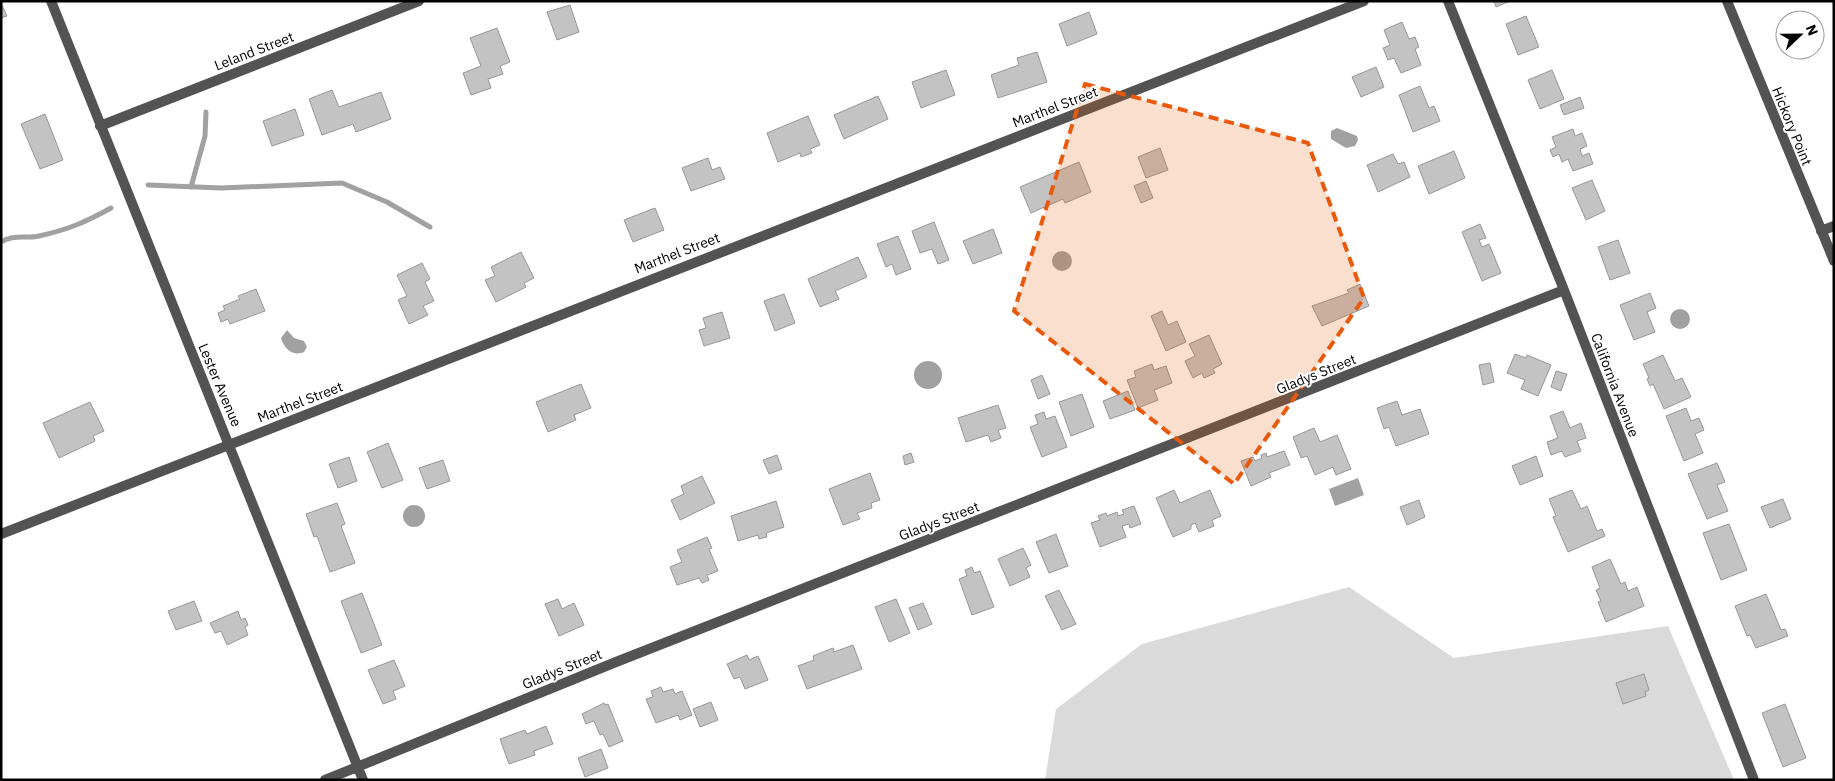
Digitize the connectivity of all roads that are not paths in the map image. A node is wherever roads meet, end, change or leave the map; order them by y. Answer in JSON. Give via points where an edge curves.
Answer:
{"nodes":[{"id":1,"x":51,"y":1,"type":"edge"},
{"id":2,"x":419,"y":1,"type":"edge"},
{"id":3,"x":1364,"y":1,"type":"edge"},
{"id":4,"x":1448,"y":1,"type":"edge"},
{"id":5,"x":1729,"y":2,"type":"edge"},
{"id":6,"x":100,"y":126,"type":"junction"},
{"id":7,"x":1834,"y":226,"type":"edge"},
{"id":8,"x":1821,"y":231,"type":"junction"},
{"id":9,"x":1834,"y":261,"type":"edge"},
{"id":10,"x":1564,"y":290,"type":"junction"},
{"id":11,"x":229,"y":444,"type":"junction"},
{"id":12,"x":1,"y":534,"type":"edge"},
{"id":13,"x":358,"y":766,"type":"junction"},
{"id":14,"x":325,"y":780,"type":"edge"},
{"id":15,"x":363,"y":780,"type":"edge"},
{"id":16,"x":1754,"y":780,"type":"edge"}],
"edges":[{"from":1,"to":6,"type":"street","name":"Lester Avenue"},
{"from":2,"to":6,"type":"street","name":"Leland Street"},
{"from":3,"to":11,"type":"street","name":"Marthel Street"},
{"from":4,"to":10,"type":"street","name":"California Avenue"},
{"from":5,"to":8,"type":"street","name":"Hickory Point"},
{"from":6,"to":11,"type":"street","name":"Lester Avenue"},
{"from":7,"to":8,"type":"street"},
{"from":8,"to":9,"type":"street","name":"Hickory Point"},
{"from":10,"to":13,"type":"street","name":"Gladys Street"},
{"from":10,"to":16,"type":"street","name":"California Avenue"},
{"from":11,"to":12,"type":"street","name":"Marthel Street"},
{"from":11,"to":13,"type":"street","name":"Lester Avenue"},
{"from":13,"to":14,"type":"street","name":"Gladys Street"},
{"from":13,"to":15,"type":"street","name":"Lester Avenue"}]}
